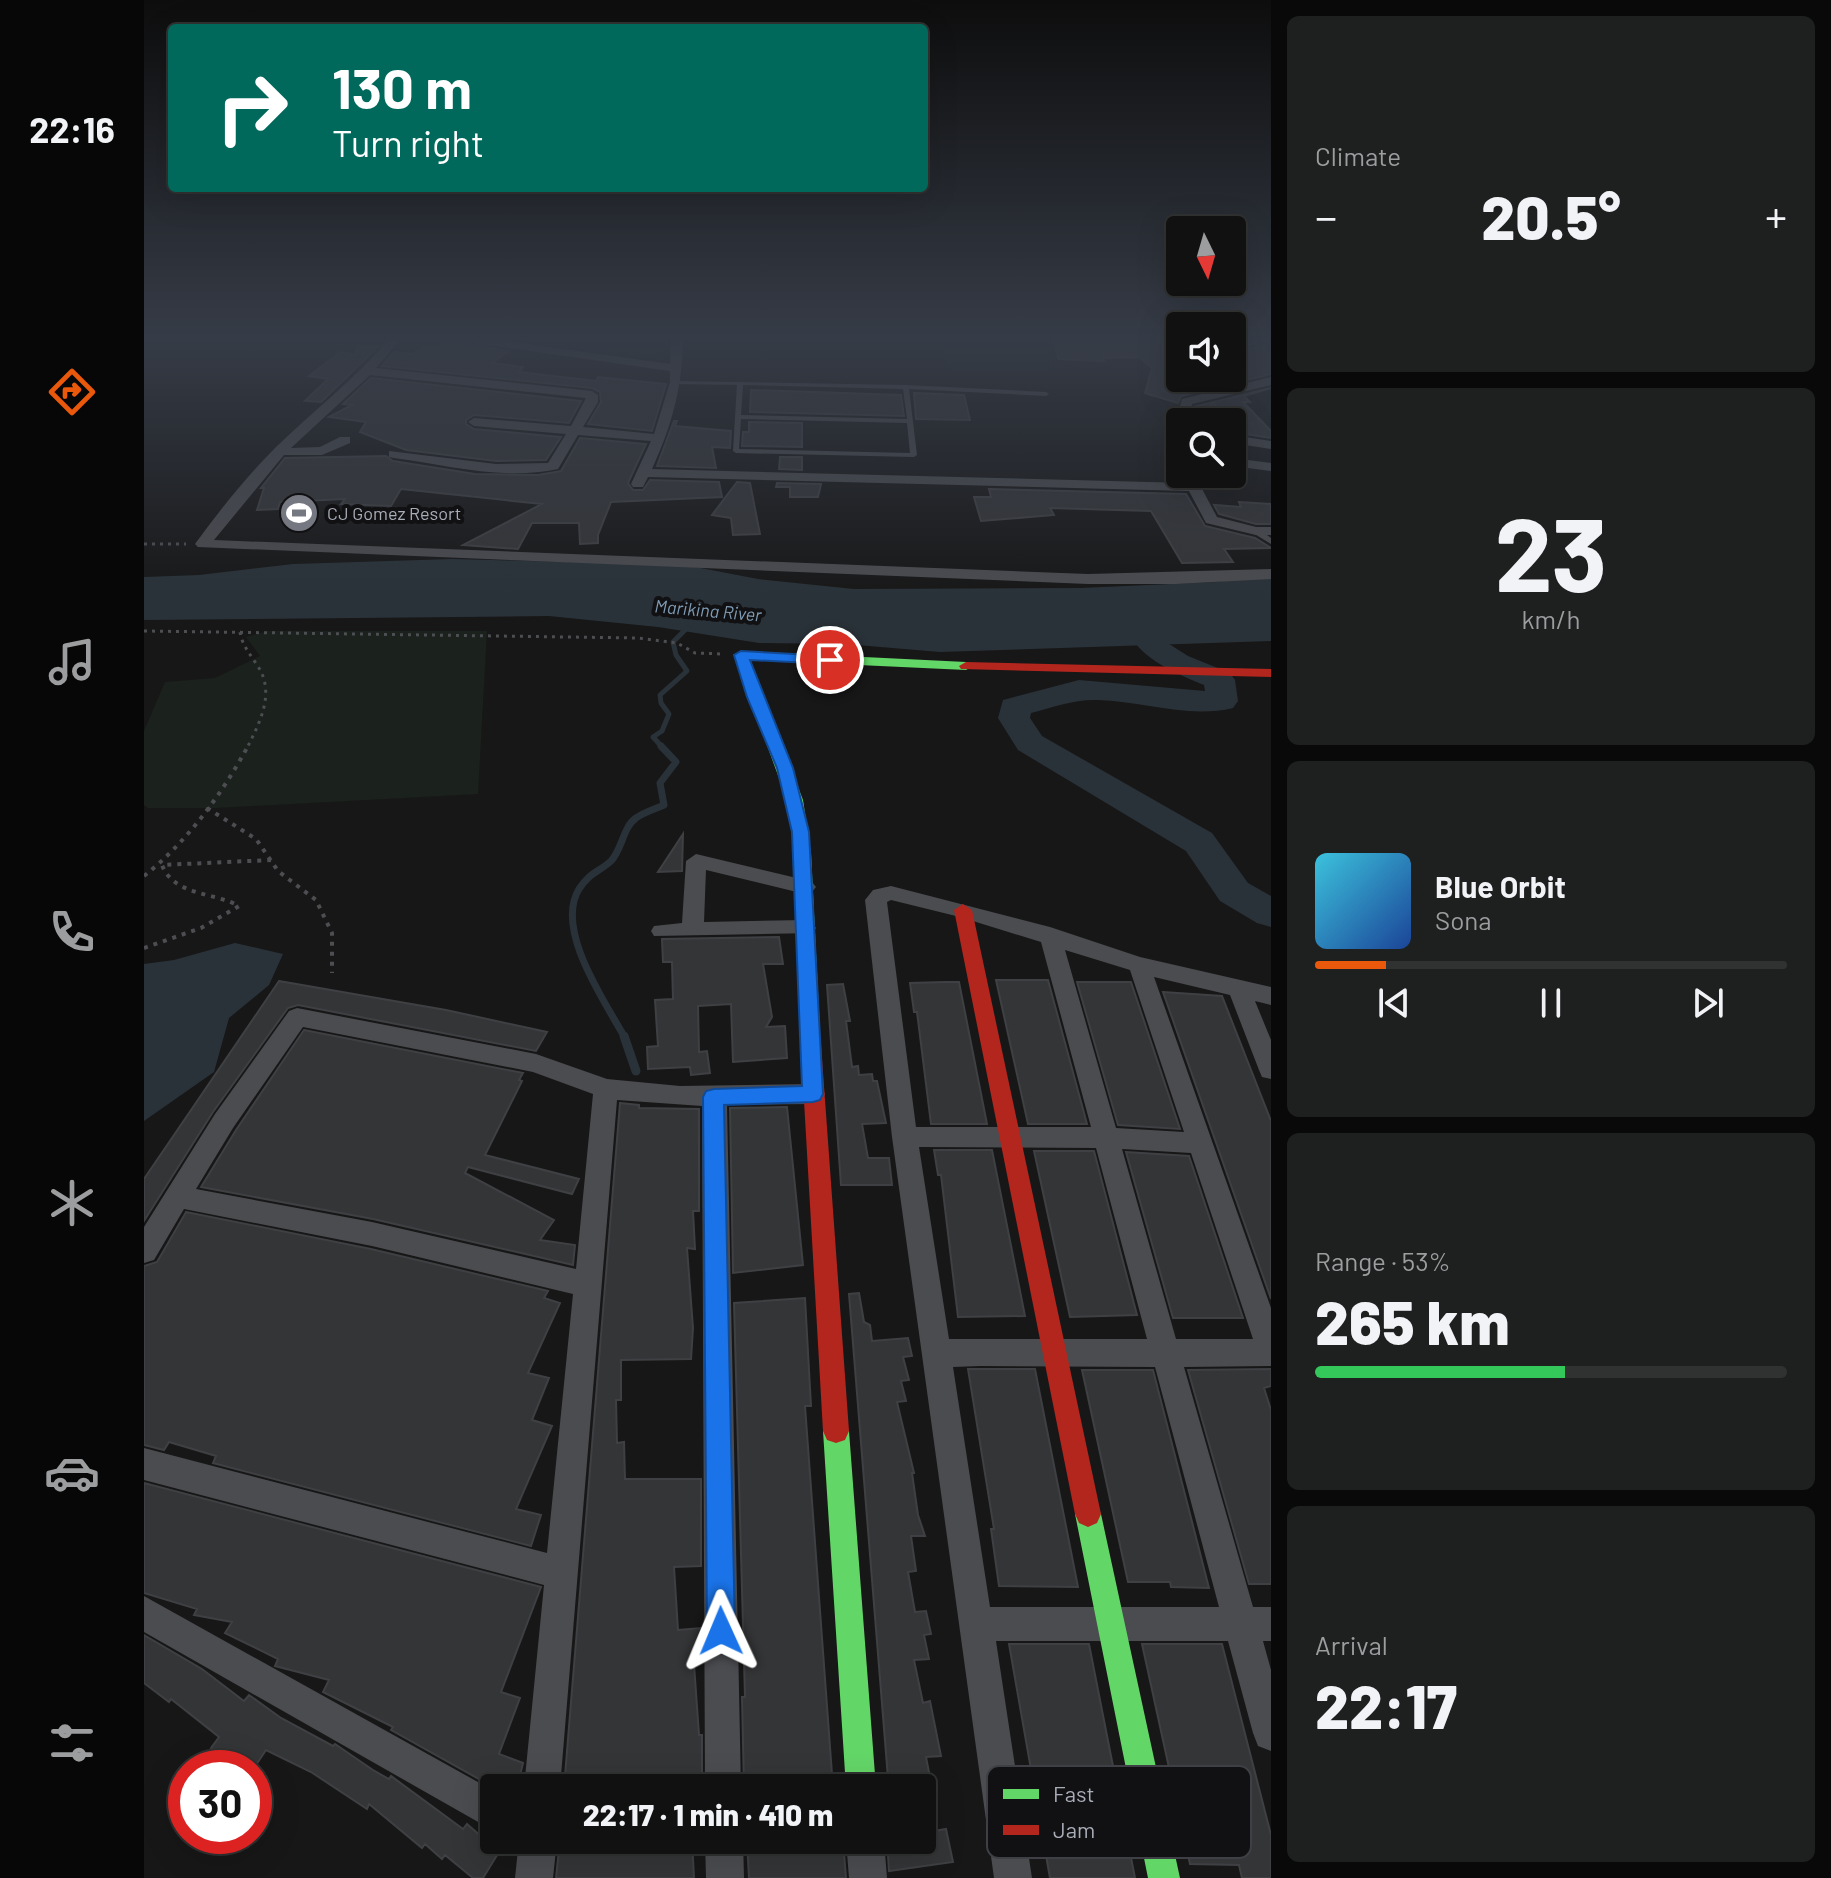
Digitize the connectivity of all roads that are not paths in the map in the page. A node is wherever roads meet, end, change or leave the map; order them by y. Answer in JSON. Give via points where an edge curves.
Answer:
{"nodes":[{"id":1,"x":306,"y":428,"type":"edge"},
{"id":2,"x":538,"y":428,"type":"edge"},
{"id":3,"x":578,"y":428,"type":"edge"},
{"id":4,"x":662,"y":428,"type":"edge"},
{"id":5,"x":737,"y":428,"type":"edge"},
{"id":6,"x":911,"y":428,"type":"edge"},
{"id":7,"x":576,"y":431,"type":"junction"},
{"id":8,"x":659,"y":438,"type":"junction"},
{"id":9,"x":345,"y":440,"type":"dead end"},
{"id":10,"x":1246,"y":441,"type":"edge"},
{"id":11,"x":1271,"y":445,"type":"edge"},
{"id":12,"x":280,"y":451,"type":"junction"},
{"id":13,"x":394,"y":454,"type":"dead end"},
{"id":14,"x":1246,"y":464,"type":"edge"},
{"id":15,"x":1271,"y":467,"type":"edge"},
{"id":16,"x":1166,"y":480,"type":"edge"},
{"id":17,"x":1196,"y":488,"type":"edge"},
{"id":18,"x":1263,"y":531,"type":"edge"},
{"id":19,"x":1271,"y":542,"type":"edge"},
{"id":20,"x":1271,"y":574,"type":"edge"},
{"id":21,"x":1271,"y":673,"type":"edge"},
{"id":22,"x":805,"y":887,"type":"junction"},
{"id":23,"x":963,"y":910,"type":"junction"},
{"id":24,"x":805,"y":928,"type":"junction"},
{"id":25,"x":693,"y":929,"type":"junction"},
{"id":26,"x":662,"y":931,"type":"dead end"},
{"id":27,"x":1050,"y":935,"type":"junction"},
{"id":28,"x":1139,"y":965,"type":"junction"},
{"id":29,"x":1238,"y":987,"type":"junction"},
{"id":30,"x":1271,"y":996,"type":"edge"},
{"id":31,"x":1271,"y":1070,"type":"edge"},
{"id":32,"x":606,"y":1089,"type":"junction"},
{"id":33,"x":813,"y":1094,"type":"junction"},
{"id":34,"x":714,"y":1097,"type":"junction"},
{"id":35,"x":905,"y":1137,"type":"junction"},
{"id":36,"x":1010,"y":1138,"type":"junction"},
{"id":37,"x":1108,"y":1138,"type":"junction"},
{"id":38,"x":1200,"y":1143,"type":"junction"},
{"id":39,"x":179,"y":1197,"type":"junction"},
{"id":40,"x":144,"y":1251,"type":"edge"},
{"id":41,"x":589,"y":1285,"type":"junction"},
{"id":42,"x":1271,"y":1350,"type":"edge"},
{"id":43,"x":1056,"y":1351,"type":"junction"},
{"id":44,"x":938,"y":1353,"type":"junction"},
{"id":45,"x":1165,"y":1355,"type":"junction"},
{"id":46,"x":144,"y":1464,"type":"edge"},
{"id":47,"x":562,"y":1573,"type":"junction"},
{"id":48,"x":144,"y":1613,"type":"edge"},
{"id":49,"x":977,"y":1624,"type":"junction"},
{"id":50,"x":1256,"y":1624,"type":"edge"},
{"id":51,"x":1110,"y":1625,"type":"junction"},
{"id":52,"x":1271,"y":1733,"type":"edge"},
{"id":53,"x":997,"y":1766,"type":"edge"},
{"id":54,"x":1140,"y":1766,"type":"edge"},
{"id":55,"x":543,"y":1774,"type":"edge"},
{"id":56,"x":723,"y":1774,"type":"edge"},
{"id":57,"x":860,"y":1774,"type":"edge"},
{"id":58,"x":480,"y":1804,"type":"edge"},
{"id":59,"x":537,"y":1854,"type":"edge"},
{"id":60,"x":724,"y":1854,"type":"edge"},
{"id":61,"x":866,"y":1854,"type":"edge"},
{"id":62,"x":1010,"y":1858,"type":"edge"},
{"id":63,"x":1160,"y":1858,"type":"edge"},
{"id":64,"x":534,"y":1878,"type":"edge"},
{"id":65,"x":725,"y":1878,"type":"edge"},
{"id":66,"x":868,"y":1878,"type":"edge"},
{"id":67,"x":1013,"y":1878,"type":"edge"},
{"id":68,"x":1164,"y":1878,"type":"edge"}],
"edges":[{"from":1,"to":12,"type":"street"},
{"from":2,"to":7,"type":"street"},
{"from":3,"to":7,"type":"street"},
{"from":4,"to":8,"type":"street"},
{"from":5,"to":6,"type":"lane","via":[[736,451],[914,455]]},
{"from":7,"to":8,"type":"street"},
{"from":7,"to":13,"type":"street","via":[[553,466],[538,470]]},
{"from":8,"to":16,"type":"street","via":[[640,479]]},
{"from":9,"to":12,"type":"street","via":[[322,452]]},
{"from":10,"to":11,"type":"street"},
{"from":12,"to":20,"type":"street","via":[[203,544],[1088,579]]},
{"from":14,"to":15,"type":"street"},
{"from":17,"to":18,"type":"street","via":[[1208,517]]},
{"from":18,"to":19,"type":"lane"},
{"from":21,"to":22,"type":"street","via":[[741,655],[795,800]]},
{"from":22,"to":24,"type":"street"},
{"from":22,"to":25,"type":"street","via":[[696,861]]},
{"from":23,"to":27,"type":"street"},
{"from":23,"to":35,"type":"street","via":[[891,893],[876,900]]},
{"from":23,"to":36,"type":"street"},
{"from":24,"to":25,"type":"street"},
{"from":24,"to":33,"type":"street"},
{"from":25,"to":26,"type":"street"},
{"from":27,"to":28,"type":"street"},
{"from":27,"to":37,"type":"street"},
{"from":28,"to":29,"type":"street"},
{"from":28,"to":38,"type":"street"},
{"from":29,"to":30,"type":"street"},
{"from":29,"to":31,"type":"street"},
{"from":32,"to":34,"type":"street"},
{"from":32,"to":39,"type":"street","via":[[536,1063],[297,1017],[224,1121]]},
{"from":32,"to":41,"type":"street"},
{"from":33,"to":34,"type":"street"},
{"from":33,"to":57,"type":"street"},
{"from":34,"to":56,"type":"street"},
{"from":35,"to":36,"type":"street"},
{"from":35,"to":44,"type":"street"},
{"from":36,"to":37,"type":"street"},
{"from":36,"to":43,"type":"street"},
{"from":37,"to":38,"type":"street"},
{"from":37,"to":45,"type":"street"},
{"from":38,"to":42,"type":"street"},
{"from":39,"to":40,"type":"street"},
{"from":39,"to":41,"type":"street","via":[[372,1234]]},
{"from":41,"to":47,"type":"street"},
{"from":42,"to":45,"type":"street"},
{"from":43,"to":44,"type":"street"},
{"from":43,"to":45,"type":"street"},
{"from":43,"to":51,"type":"street"},
{"from":44,"to":49,"type":"street"},
{"from":45,"to":50,"type":"street"},
{"from":46,"to":47,"type":"street"},
{"from":47,"to":55,"type":"street"},
{"from":48,"to":58,"type":"street"},
{"from":49,"to":51,"type":"street"},
{"from":49,"to":53,"type":"street"},
{"from":50,"to":51,"type":"street"},
{"from":50,"to":52,"type":"street"},
{"from":51,"to":54,"type":"street"},
{"from":59,"to":64,"type":"street"},
{"from":60,"to":65,"type":"street"},
{"from":61,"to":66,"type":"street"},
{"from":62,"to":67,"type":"street"},
{"from":63,"to":68,"type":"street"}]}
